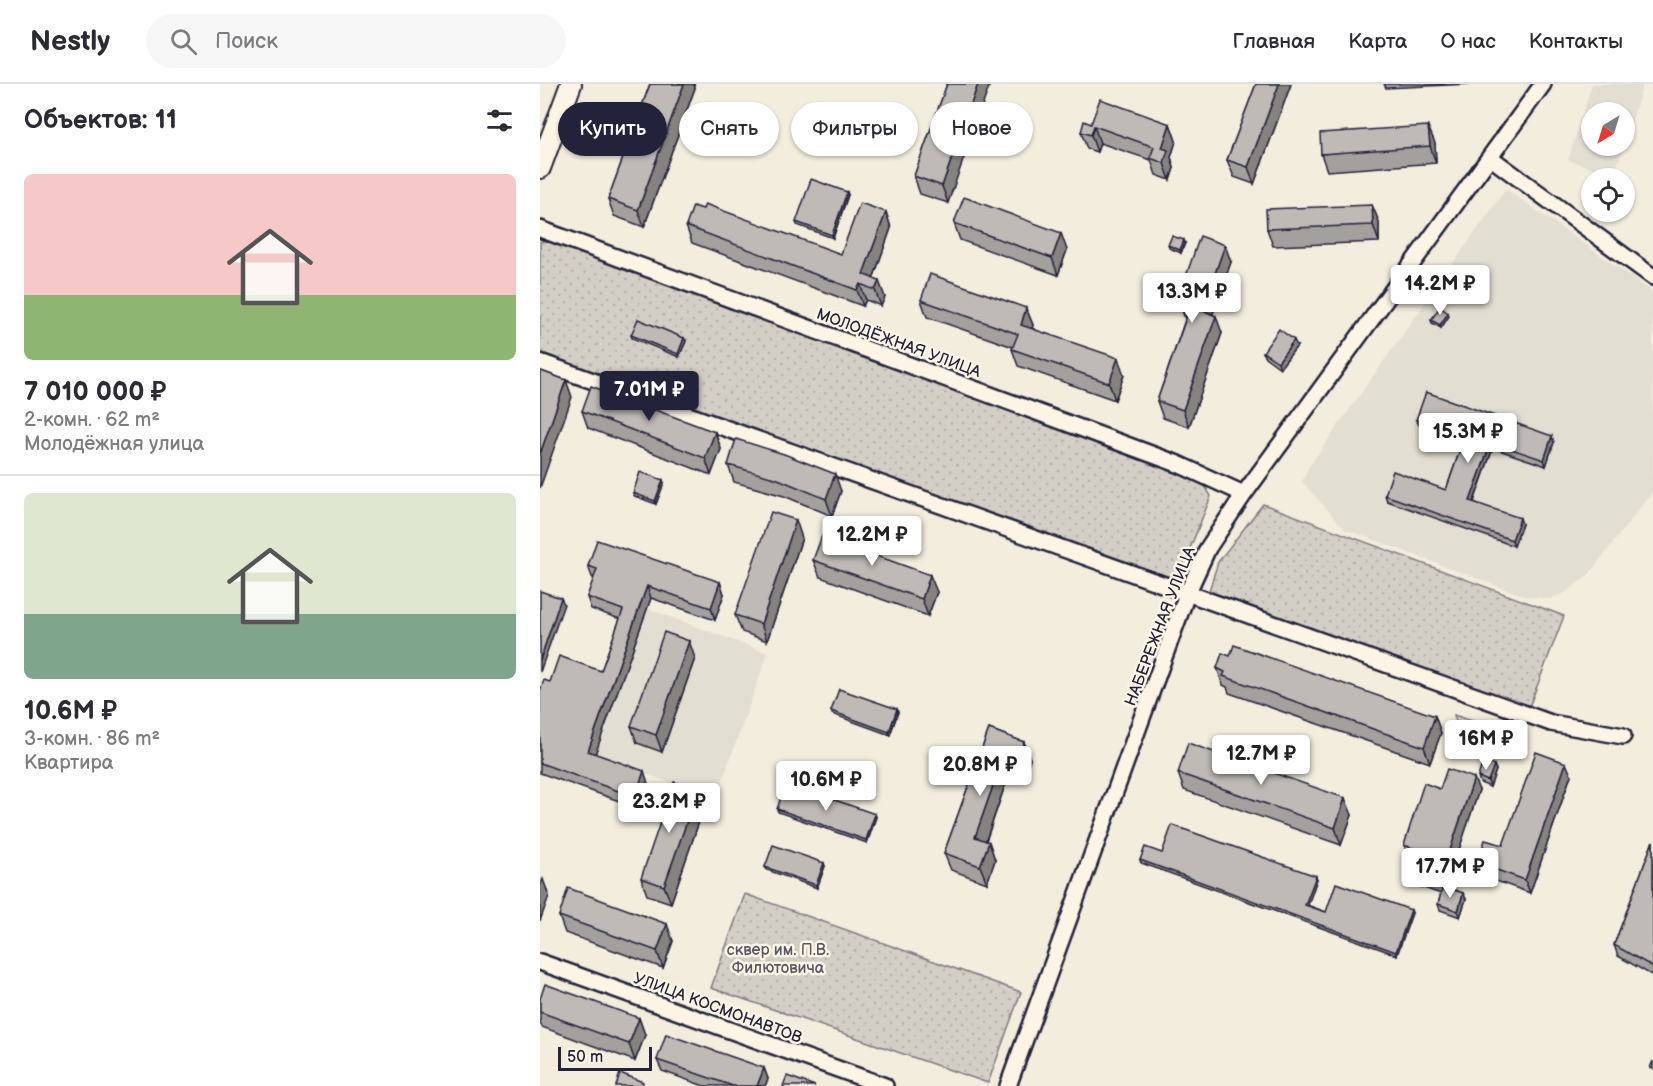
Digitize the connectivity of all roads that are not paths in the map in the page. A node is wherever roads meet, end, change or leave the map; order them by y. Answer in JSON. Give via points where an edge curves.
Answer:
{"nodes":[{"id":1,"x":571,"y":84,"type":"edge"},
{"id":2,"x":1543,"y":84,"type":"edge"},
{"id":3,"x":1491,"y":158,"type":"junction"},
{"id":4,"x":540,"y":168,"type":"edge"},
{"id":5,"x":540,"y":229,"type":"edge"},
{"id":6,"x":1653,"y":277,"type":"edge"},
{"id":7,"x":540,"y":362,"type":"edge"},
{"id":8,"x":1244,"y":494,"type":"junction"},
{"id":9,"x":1187,"y":594,"type":"junction"},
{"id":10,"x":1623,"y":736,"type":"dead end"},
{"id":11,"x":540,"y":962,"type":"edge"},
{"id":12,"x":885,"y":1086,"type":"edge"},
{"id":13,"x":1008,"y":1086,"type":"edge"}],
"edges":[{"from":1,"to":4,"type":"main road"},
{"from":2,"to":3,"type":"street","name":"НАБЕРЕЖНАЯ УЛИЦА"},
{"from":3,"to":6,"type":"street"},
{"from":3,"to":8,"type":"street","name":"НАБЕРЕЖНАЯ УЛИЦА"},
{"from":5,"to":8,"type":"street","name":"МОЛОДЁЖНАЯ УЛИЦА","via":[[1169,460]]},
{"from":7,"to":9,"type":"street"},
{"from":8,"to":9,"type":"street","name":"НАБЕРЕЖНАЯ УЛИЦА","via":[[1208,548]]},
{"from":9,"to":10,"type":"street","via":[[1551,723]]},
{"from":9,"to":13,"type":"street","name":"НАБЕРЕЖНАЯ УЛИЦА"},
{"from":11,"to":12,"type":"street","name":"УЛИЦА КОСМОНАВТОВ"}]}
